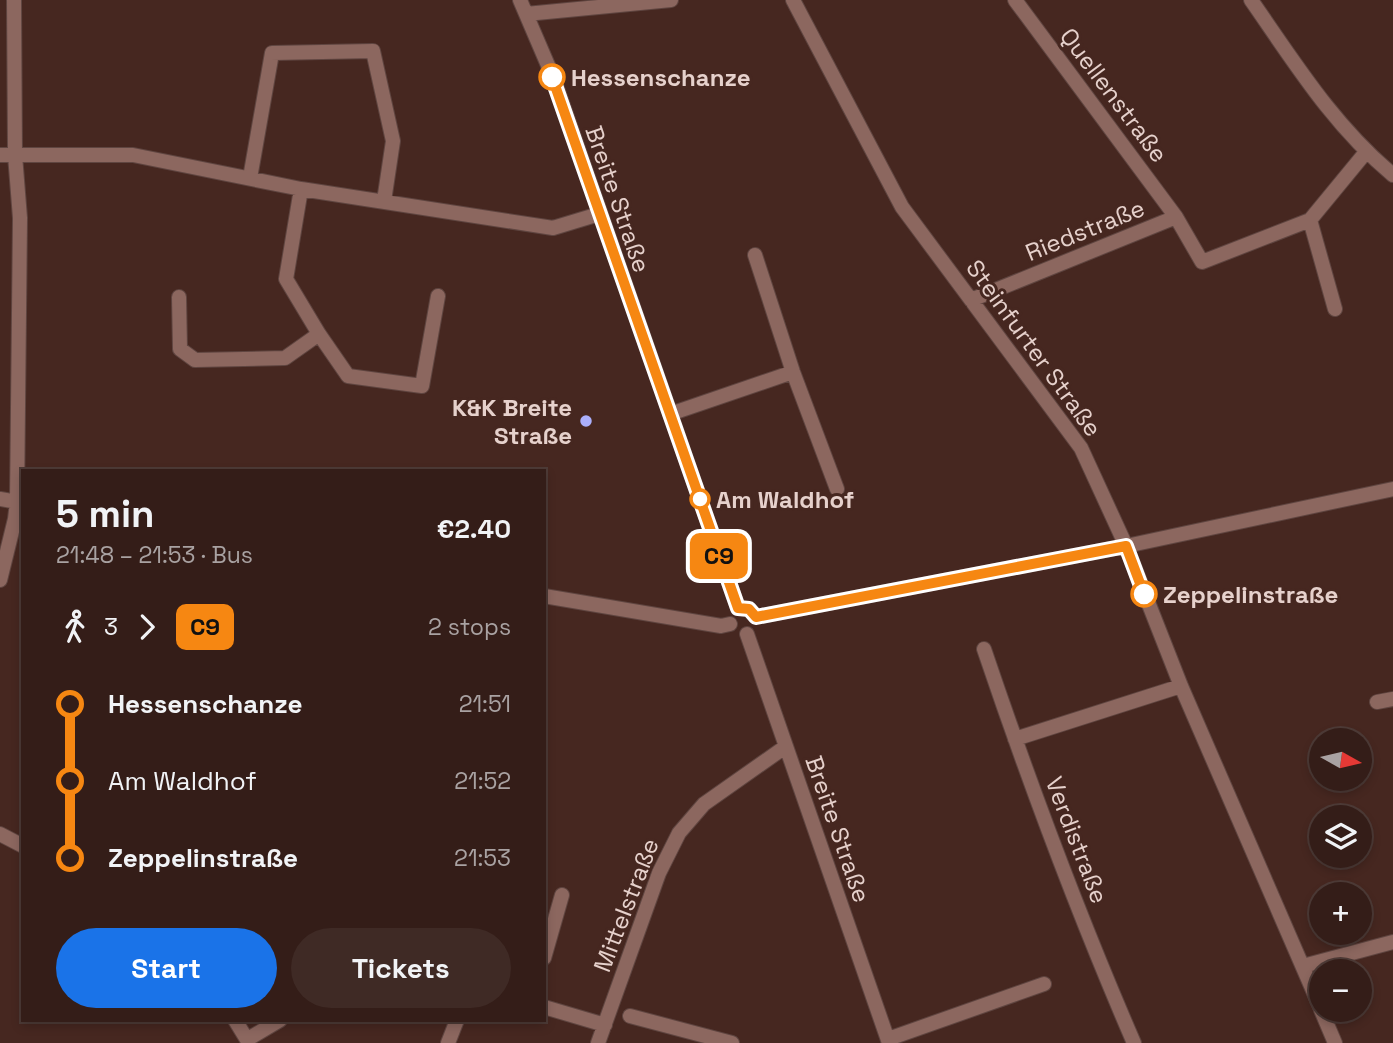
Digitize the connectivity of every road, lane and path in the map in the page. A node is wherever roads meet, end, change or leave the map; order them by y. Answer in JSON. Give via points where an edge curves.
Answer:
{"nodes":[{"id":1,"x":14,"y":0,"type":"edge"},
{"id":2,"x":671,"y":0,"type":"edge"},
{"id":3,"x":793,"y":0,"type":"edge"},
{"id":4,"x":1015,"y":0,"type":"edge"},
{"id":5,"x":1251,"y":0,"type":"edge"},
{"id":6,"x":523,"y":7,"type":"edge"},
{"id":7,"x":1366,"y":152,"type":"junction"},
{"id":8,"x":8,"y":155,"type":"edge"},
{"id":9,"x":1390,"y":167,"type":"edge"},
{"id":10,"x":250,"y":178,"type":"junction"},
{"id":11,"x":301,"y":189,"type":"junction"},
{"id":12,"x":384,"y":201,"type":"junction"},
{"id":13,"x":599,"y":214,"type":"junction"},
{"id":14,"x":1176,"y":217,"type":"junction"},
{"id":15,"x":1310,"y":220,"type":"junction"},
{"id":16,"x":755,"y":256,"type":"dead end"},
{"id":17,"x":438,"y":296,"type":"dead end"},
{"id":18,"x":179,"y":297,"type":"dead end"},
{"id":19,"x":971,"y":300,"type":"junction"},
{"id":20,"x":1335,"y":309,"type":"dead end"},
{"id":21,"x":319,"y":334,"type":"junction"},
{"id":22,"x":793,"y":372,"type":"junction"},
{"id":23,"x":670,"y":414,"type":"junction"},
{"id":24,"x":837,"y":489,"type":"dead end"},
{"id":25,"x":1393,"y":489,"type":"edge"},
{"id":26,"x":0,"y":499,"type":"edge"},
{"id":27,"x":20,"y":502,"type":"edge"},
{"id":28,"x":1126,"y":546,"type":"junction"},
{"id":29,"x":0,"y":580,"type":"edge"},
{"id":30,"x":546,"y":596,"type":"edge"},
{"id":31,"x":738,"y":608,"type":"junction"},
{"id":32,"x":756,"y":617,"type":"junction"},
{"id":33,"x":730,"y":624,"type":"junction"},
{"id":34,"x":747,"y":634,"type":"junction"},
{"id":35,"x":984,"y":649,"type":"dead end"},
{"id":36,"x":1181,"y":686,"type":"junction"},
{"id":37,"x":1393,"y":699,"type":"edge"},
{"id":38,"x":1377,"y":702,"type":"dead end"},
{"id":39,"x":1015,"y":739,"type":"junction"},
{"id":40,"x":785,"y":747,"type":"junction"},
{"id":41,"x":0,"y":834,"type":"edge"},
{"id":42,"x":21,"y":840,"type":"edge"},
{"id":43,"x":562,"y":895,"type":"dead end"},
{"id":44,"x":1393,"y":942,"type":"edge"},
{"id":45,"x":546,"y":951,"type":"edge"},
{"id":46,"x":1303,"y":966,"type":"junction"},
{"id":47,"x":1309,"y":981,"type":"edge"},
{"id":48,"x":1044,"y":984,"type":"dead end"},
{"id":49,"x":546,"y":1008,"type":"edge"},
{"id":50,"x":631,"y":1016,"type":"dead end"},
{"id":51,"x":236,"y":1022,"type":"edge"},
{"id":52,"x":277,"y":1022,"type":"edge"},
{"id":53,"x":456,"y":1022,"type":"edge"},
{"id":54,"x":1326,"y":1022,"type":"edge"},
{"id":55,"x":605,"y":1025,"type":"junction"},
{"id":56,"x":249,"y":1041,"type":"edge"},
{"id":57,"x":888,"y":1041,"type":"edge"},
{"id":58,"x":448,"y":1043,"type":"edge"},
{"id":59,"x":598,"y":1043,"type":"edge"},
{"id":60,"x":732,"y":1043,"type":"edge"},
{"id":61,"x":1134,"y":1043,"type":"edge"},
{"id":62,"x":1335,"y":1043,"type":"edge"}],
"edges":[{"from":1,"to":8,"type":"street"},
{"from":2,"to":6,"type":"street"},
{"from":3,"to":19,"type":"street","name":"Steinfurter Straße","via":[[902,207]]},
{"from":4,"to":14,"type":"street","name":"Quellenstraße"},
{"from":5,"to":7,"type":"street","via":[[1322,102]]},
{"from":6,"to":13,"type":"street","name":"Breite Straße"},
{"from":7,"to":9,"type":"street"},
{"from":7,"to":15,"type":"street"},
{"from":8,"to":10,"type":"street","via":[[134,155]]},
{"from":8,"to":27,"type":"street","via":[[20,218]]},
{"from":10,"to":11,"type":"street"},
{"from":10,"to":12,"type":"street","via":[[272,53],[373,51],[393,141]]},
{"from":11,"to":12,"type":"street"},
{"from":11,"to":21,"type":"street","via":[[286,279]]},
{"from":12,"to":13,"type":"street","via":[[554,228]]},
{"from":13,"to":23,"type":"street","name":"Breite Straße"},
{"from":14,"to":15,"type":"street","name":"Quellenstraße","via":[[1202,262]]},
{"from":14,"to":19,"type":"street","name":"Riedstraße"},
{"from":15,"to":20,"type":"street"},
{"from":16,"to":22,"type":"street"},
{"from":17,"to":21,"type":"street","via":[[422,386],[348,376]]},
{"from":18,"to":21,"type":"street","via":[[180,349],[195,360],[285,358]]},
{"from":19,"to":28,"type":"street","name":"Steinfurter Straße","via":[[1081,448]]},
{"from":22,"to":23,"type":"street"},
{"from":22,"to":24,"type":"street"},
{"from":23,"to":31,"type":"street","name":"Breite Straße"},
{"from":25,"to":28,"type":"street"},
{"from":26,"to":27,"type":"street"},
{"from":27,"to":29,"type":"street"},
{"from":28,"to":32,"type":"street"},
{"from":28,"to":36,"type":"street","name":"Steinfurter Straße"},
{"from":30,"to":33,"type":"street"},
{"from":31,"to":32,"type":"street","via":[[749,609]]},
{"from":31,"to":33,"type":"street","via":[[731,614]]},
{"from":32,"to":34,"type":"street","via":[[755,628]]},
{"from":33,"to":34,"type":"street","via":[[736,633]]},
{"from":34,"to":40,"type":"street","name":"Breite Straße"},
{"from":35,"to":39,"type":"street","name":"Verdistraße"},
{"from":36,"to":39,"type":"street"},
{"from":36,"to":46,"type":"street","name":"Steinfurter Straße"},
{"from":37,"to":38,"type":"street"},
{"from":39,"to":61,"type":"street","name":"Verdistraße","via":[[1098,962]]},
{"from":40,"to":55,"type":"street","name":"Mittelstraße","via":[[704,804],[680,833],[659,873]]},
{"from":40,"to":57,"type":"street","name":"Breite Straße"},
{"from":41,"to":42,"type":"street"},
{"from":43,"to":45,"type":"street"},
{"from":44,"to":46,"type":"street"},
{"from":46,"to":47,"type":"street","name":"Steinfurter Straße"},
{"from":48,"to":57,"type":"street","name":"Breite Straße"},
{"from":49,"to":55,"type":"street"},
{"from":50,"to":60,"type":"street"},
{"from":51,"to":56,"type":"street"},
{"from":52,"to":56,"type":"street"},
{"from":53,"to":58,"type":"street"},
{"from":54,"to":62,"type":"street","name":"Steinfurter Straße"},
{"from":55,"to":59,"type":"street","name":"Mittelstraße"}]}
